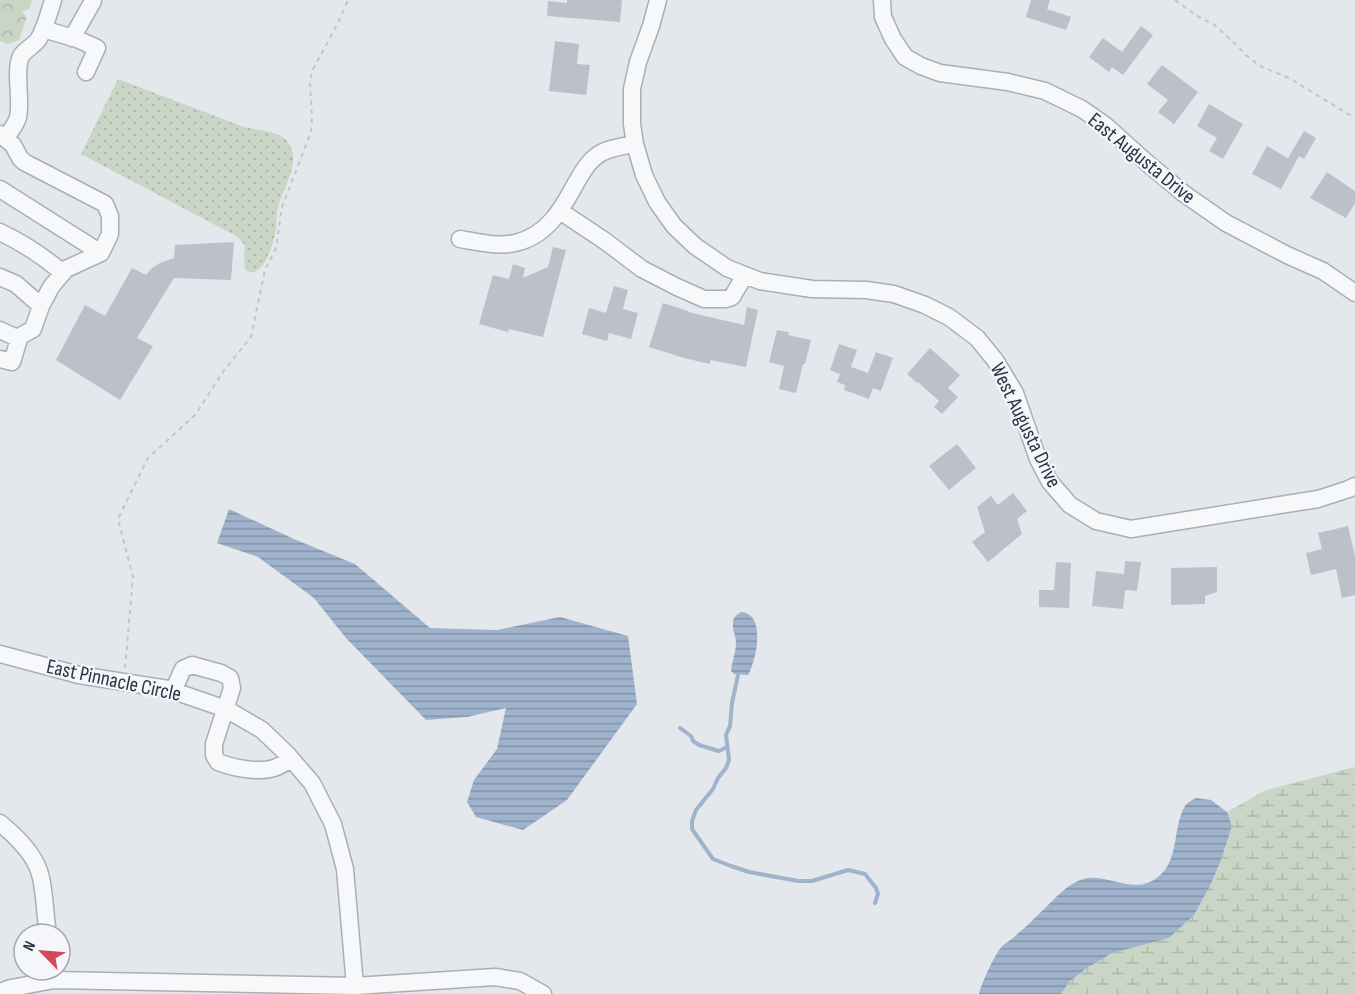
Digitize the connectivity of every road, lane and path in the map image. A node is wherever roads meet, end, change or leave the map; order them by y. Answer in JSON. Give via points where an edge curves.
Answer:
{"nodes":[{"id":1,"x":53,"y":0,"type":"edge"},
{"id":2,"x":348,"y":0,"type":"edge"},
{"id":3,"x":658,"y":0,"type":"edge"},
{"id":4,"x":882,"y":0,"type":"edge"},
{"id":5,"x":1175,"y":0,"type":"edge"},
{"id":6,"x":93,"y":1,"type":"edge"},
{"id":7,"x":43,"y":29,"type":"junction"},
{"id":8,"x":72,"y":38,"type":"junction"},
{"id":9,"x":86,"y":72,"type":"dead end"},
{"id":10,"x":1355,"y":116,"type":"edge"},
{"id":11,"x":3,"y":136,"type":"edge"},
{"id":12,"x":635,"y":144,"type":"junction"},
{"id":13,"x":0,"y":189,"type":"edge"},
{"id":14,"x":560,"y":211,"type":"junction"},
{"id":15,"x":0,"y":232,"type":"edge"},
{"id":16,"x":460,"y":239,"type":"dead end"},
{"id":17,"x":100,"y":253,"type":"junction"},
{"id":18,"x":63,"y":273,"type":"junction"},
{"id":19,"x":745,"y":275,"type":"junction"},
{"id":20,"x":0,"y":277,"type":"edge"},
{"id":21,"x":1355,"y":293,"type":"edge"},
{"id":22,"x":41,"y":306,"type":"junction"},
{"id":23,"x":0,"y":330,"type":"edge"},
{"id":24,"x":20,"y":336,"type":"junction"},
{"id":25,"x":0,"y":359,"type":"edge"},
{"id":26,"x":1355,"y":486,"type":"edge"},
{"id":27,"x":0,"y":654,"type":"edge"},
{"id":28,"x":125,"y":674,"type":"dead end"},
{"id":29,"x":172,"y":691,"type":"junction"},
{"id":30,"x":226,"y":709,"type":"junction"},
{"id":31,"x":291,"y":759,"type":"junction"},
{"id":32,"x":0,"y":822,"type":"edge"},
{"id":33,"x":47,"y":922,"type":"edge"},
{"id":34,"x":72,"y":981,"type":"edge"},
{"id":35,"x":48,"y":982,"type":"edge"},
{"id":36,"x":355,"y":986,"type":"junction"},
{"id":37,"x":0,"y":992,"type":"edge"},
{"id":38,"x":543,"y":994,"type":"edge"}],
"edges":[{"from":1,"to":7,"type":"street"},
{"from":2,"to":28,"type":"path","via":[[312,70],[311,132],[282,207],[276,248],[265,270],[251,337],[195,415],[148,458],[118,519],[133,577]]},
{"from":3,"to":12,"type":"street","name":"West Augusta Drive","via":[[632,89]]},
{"from":4,"to":21,"type":"street","name":"East Augusta Drive","via":[[883,18],[905,57],[940,73],[1046,91],[1106,125],[1183,193],[1226,223],[1323,271]]},
{"from":5,"to":10,"type":"path","via":[[1216,26],[1260,66]]},
{"from":6,"to":8,"type":"street"},
{"from":7,"to":8,"type":"street"},
{"from":7,"to":11,"type":"street","via":[[36,43],[21,57],[18,117]]},
{"from":8,"to":9,"type":"street","via":[[98,48]]},
{"from":11,"to":17,"type":"street","via":[[24,162],[105,204],[110,234]]},
{"from":12,"to":14,"type":"street","via":[[603,152],[590,162]]},
{"from":12,"to":19,"type":"street","name":"West Augusta Drive","via":[[644,175],[674,226],[695,246]]},
{"from":13,"to":17,"type":"street"},
{"from":14,"to":16,"type":"street","via":[[534,236],[516,243],[494,245]]},
{"from":14,"to":19,"type":"street","via":[[642,269],[704,299],[732,297]]},
{"from":15,"to":18,"type":"street","via":[[23,243]]},
{"from":17,"to":18,"type":"street"},
{"from":18,"to":22,"type":"street"},
{"from":19,"to":26,"type":"street","name":"West Augusta Drive","via":[[812,289],[894,294],[948,317],[977,338],[995,360],[1015,393],[1050,482],[1070,505],[1096,521],[1131,529],[1318,499]]},
{"from":20,"to":22,"type":"street","via":[[16,284]]},
{"from":22,"to":24,"type":"street","via":[[33,329]]},
{"from":23,"to":24,"type":"street"},
{"from":24,"to":25,"type":"street","via":[[12,362]]},
{"from":27,"to":29,"type":"street","name":"East Pinnacle Circle","via":[[79,675]]},
{"from":29,"to":30,"type":"street","name":"East Pinnacle Circle"},
{"from":29,"to":30,"type":"street","via":[[183,669],[192,665],[221,673],[230,678],[232,688]]},
{"from":30,"to":31,"type":"street","name":"East Pinnacle Circle","via":[[262,730]]},
{"from":30,"to":31,"type":"street","via":[[214,744],[218,762],[266,770]]},
{"from":31,"to":36,"type":"street","name":"East Pinnacle Circle","via":[[312,783],[333,824],[345,869]]},
{"from":32,"to":33,"type":"street","via":[[30,854],[41,876]]},
{"from":34,"to":36,"type":"street"},
{"from":35,"to":37,"type":"street"},
{"from":36,"to":38,"type":"street","via":[[495,977],[520,981]]}]}
